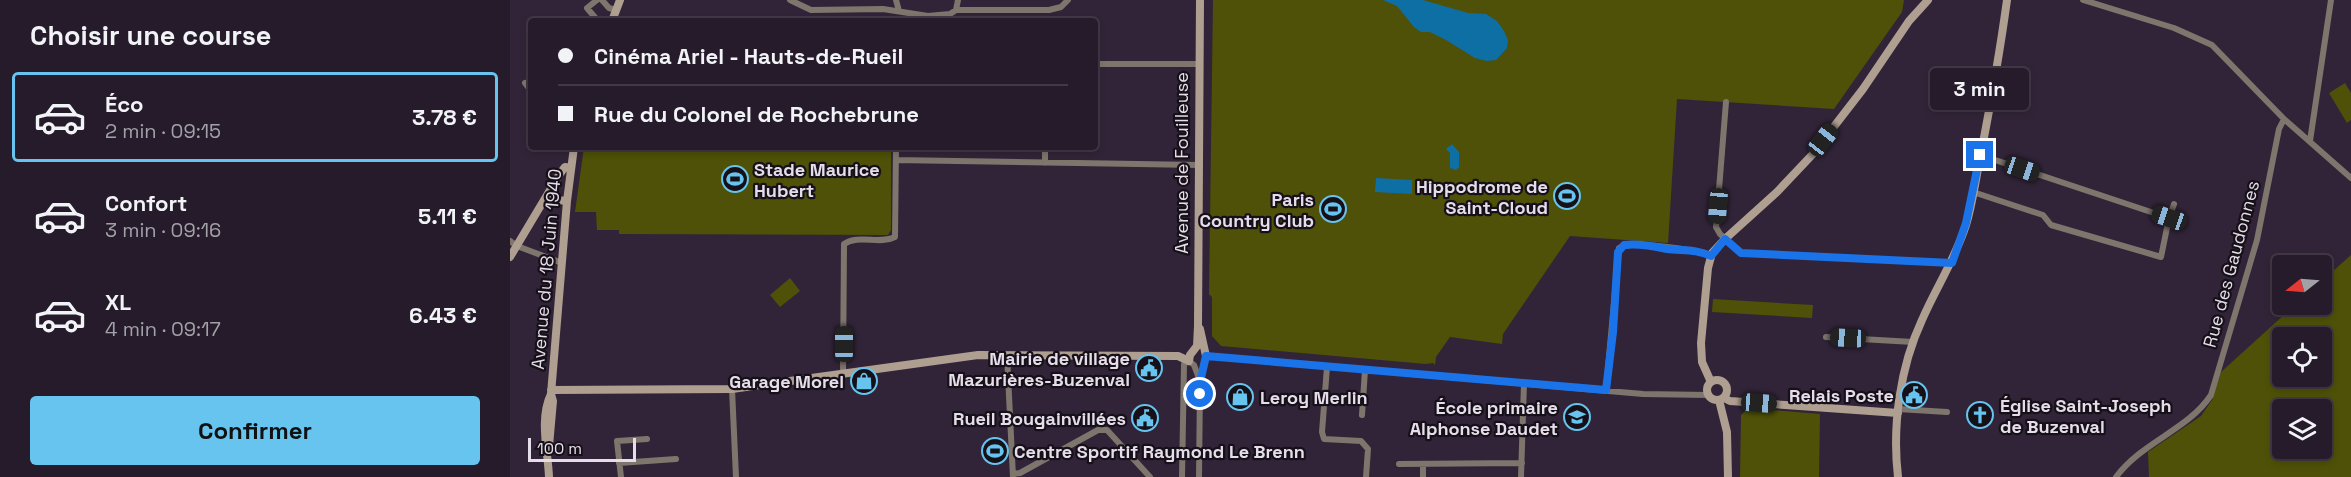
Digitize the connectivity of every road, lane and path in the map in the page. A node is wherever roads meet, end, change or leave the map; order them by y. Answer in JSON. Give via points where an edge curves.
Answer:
{"nodes":[{"id":1,"x":597,"y":0,"type":"edge"},
{"id":2,"x":602,"y":0,"type":"edge"},
{"id":3,"x":620,"y":0,"type":"edge"},
{"id":4,"x":790,"y":0,"type":"edge"},
{"id":5,"x":896,"y":0,"type":"edge"},
{"id":6,"x":958,"y":0,"type":"edge"},
{"id":7,"x":1068,"y":0,"type":"edge"},
{"id":8,"x":1200,"y":0,"type":"edge"},
{"id":9,"x":1928,"y":0,"type":"edge"},
{"id":10,"x":2007,"y":0,"type":"edge"},
{"id":11,"x":2083,"y":0,"type":"edge"},
{"id":12,"x":2331,"y":0,"type":"edge"},
{"id":13,"x":616,"y":10,"type":"junction"},
{"id":14,"x":956,"y":10,"type":"junction"},
{"id":15,"x":899,"y":11,"type":"junction"},
{"id":16,"x":595,"y":18,"type":"edge"},
{"id":17,"x":613,"y":18,"type":"edge"},
{"id":18,"x":927,"y":18,"type":"edge"},
{"id":19,"x":1098,"y":64,"type":"edge"},
{"id":20,"x":1198,"y":64,"type":"junction"},
{"id":21,"x":525,"y":83,"type":"dead end"},
{"id":22,"x":528,"y":87,"type":"edge"},
{"id":23,"x":1726,"y":102,"type":"dead end"},
{"id":24,"x":2284,"y":119,"type":"junction"},
{"id":25,"x":2310,"y":141,"type":"junction"},
{"id":26,"x":574,"y":150,"type":"edge"},
{"id":27,"x":896,"y":150,"type":"edge"},
{"id":28,"x":1045,"y":150,"type":"edge"},
{"id":29,"x":1980,"y":155,"type":"junction"},
{"id":30,"x":896,"y":160,"type":"junction"},
{"id":31,"x":1045,"y":163,"type":"junction"},
{"id":32,"x":1198,"y":165,"type":"junction"},
{"id":33,"x":571,"y":168,"type":"junction"},
{"id":34,"x":2351,"y":178,"type":"edge"},
{"id":35,"x":1973,"y":192,"type":"junction"},
{"id":36,"x":546,"y":199,"type":"junction"},
{"id":37,"x":567,"y":201,"type":"junction"},
{"id":38,"x":2174,"y":204,"type":"dead end"},
{"id":39,"x":2169,"y":218,"type":"junction"},
{"id":40,"x":1725,"y":239,"type":"junction"},
{"id":41,"x":514,"y":243,"type":"edge"},
{"id":42,"x":1711,"y":256,"type":"junction"},
{"id":43,"x":510,"y":257,"type":"edge"},
{"id":44,"x":562,"y":263,"type":"junction"},
{"id":45,"x":1952,"y":263,"type":"junction"},
{"id":46,"x":1198,"y":326,"type":"junction"},
{"id":47,"x":1826,"y":337,"type":"dead end"},
{"id":48,"x":1913,"y":342,"type":"junction"},
{"id":49,"x":1197,"y":346,"type":"junction"},
{"id":50,"x":1007,"y":355,"type":"junction"},
{"id":51,"x":1206,"y":356,"type":"junction"},
{"id":52,"x":1190,"y":361,"type":"junction"},
{"id":53,"x":1327,"y":367,"type":"junction"},
{"id":54,"x":1365,"y":370,"type":"junction"},
{"id":55,"x":843,"y":375,"type":"junction"},
{"id":56,"x":1200,"y":382,"type":"junction"},
{"id":57,"x":1711,"y":382,"type":"junction"},
{"id":58,"x":1524,"y":383,"type":"junction"},
{"id":59,"x":732,"y":389,"type":"junction"},
{"id":60,"x":1606,"y":390,"type":"junction"},
{"id":61,"x":551,"y":392,"type":"junction"},
{"id":62,"x":1708,"y":395,"type":"junction"},
{"id":63,"x":1721,"y":399,"type":"junction"},
{"id":64,"x":1898,"y":411,"type":"junction"},
{"id":65,"x":1947,"y":412,"type":"dead end"},
{"id":66,"x":1362,"y":415,"type":"dead end"},
{"id":67,"x":647,"y":439,"type":"dead end"},
{"id":68,"x":676,"y":459,"type":"dead end"},
{"id":69,"x":620,"y":463,"type":"junction"},
{"id":70,"x":1399,"y":464,"type":"dead end"},
{"id":71,"x":1424,"y":464,"type":"junction"},
{"id":72,"x":1522,"y":464,"type":"junction"},
{"id":73,"x":1013,"y":475,"type":"edge"},
{"id":74,"x":549,"y":477,"type":"edge"},
{"id":75,"x":621,"y":477,"type":"edge"},
{"id":76,"x":736,"y":477,"type":"edge"},
{"id":77,"x":1150,"y":477,"type":"edge"},
{"id":78,"x":1182,"y":477,"type":"edge"},
{"id":79,"x":1199,"y":477,"type":"edge"},
{"id":80,"x":1366,"y":477,"type":"edge"},
{"id":81,"x":1423,"y":477,"type":"edge"},
{"id":82,"x":1521,"y":477,"type":"edge"},
{"id":83,"x":1728,"y":477,"type":"edge"},
{"id":84,"x":1898,"y":477,"type":"edge"},
{"id":85,"x":2116,"y":477,"type":"edge"}],
"edges":[{"from":1,"to":16,"type":"street","via":[[587,8]]},
{"from":2,"to":13,"type":"street"},
{"from":3,"to":13,"type":"street"},
{"from":4,"to":15,"type":"street","via":[[811,10]]},
{"from":5,"to":15,"type":"street"},
{"from":6,"to":14,"type":"street"},
{"from":7,"to":14,"type":"street","via":[[1049,10]]},
{"from":8,"to":20,"type":"street","name":"Avenue de Fouilleuse"},
{"from":9,"to":40,"type":"street","via":[[1812,155]]},
{"from":10,"to":29,"type":"street"},
{"from":11,"to":24,"type":"street","via":[[2201,38]]},
{"from":12,"to":25,"type":"street"},
{"from":13,"to":17,"type":"street"},
{"from":14,"to":18,"type":"street"},
{"from":15,"to":18,"type":"street"},
{"from":19,"to":20,"type":"street"},
{"from":20,"to":32,"type":"street","name":"Avenue de Fouilleuse"},
{"from":21,"to":22,"type":"street"},
{"from":23,"to":40,"type":"street","via":[[1716,226]]},
{"from":24,"to":25,"type":"street"},
{"from":24,"to":85,"type":"street","name":"Rue des Gaudonnes","via":[[2257,240],[2211,395],[2198,412],[2145,448]]},
{"from":25,"to":34,"type":"street"},
{"from":26,"to":33,"type":"street","name":"Avenue du 18 Juin 1940"},
{"from":27,"to":30,"type":"street"},
{"from":28,"to":31,"type":"street"},
{"from":29,"to":35,"type":"street"},
{"from":29,"to":39,"type":"street"},
{"from":30,"to":31,"type":"street"},
{"from":30,"to":55,"type":"street","via":[[895,237],[851,239],[844,244]]},
{"from":31,"to":32,"type":"street"},
{"from":32,"to":46,"type":"street","name":"Avenue de Fouilleuse"},
{"from":33,"to":36,"type":"street","via":[[565,167]]},
{"from":33,"to":37,"type":"street","name":"Avenue du 18 Juin 1940"},
{"from":35,"to":39,"type":"street","via":[[2043,214],[2051,225],[2161,257]]},
{"from":35,"to":45,"type":"street"},
{"from":36,"to":37,"type":"street"},
{"from":36,"to":41,"type":"street"},
{"from":37,"to":44,"type":"street","name":"Avenue du 18 Juin 1940"},
{"from":38,"to":39,"type":"street"},
{"from":40,"to":42,"type":"street"},
{"from":40,"to":45,"type":"street","via":[[1741,253]]},
{"from":41,"to":43,"type":"street"},
{"from":41,"to":44,"type":"street"},
{"from":42,"to":57,"type":"street","via":[[1701,352]]},
{"from":42,"to":60,"type":"street","via":[[1658,246],[1627,244],[1619,248]]},
{"from":44,"to":61,"type":"street","name":"Avenue du 18 Juin 1940"},
{"from":45,"to":48,"type":"street"},
{"from":46,"to":49,"type":"street","name":"Avenue de Fouilleuse"},
{"from":46,"to":51,"type":"street","name":"Avenue de Fouilleuse"},
{"from":47,"to":48,"type":"street"},
{"from":48,"to":64,"type":"street"},
{"from":49,"to":51,"type":"street"},
{"from":49,"to":52,"type":"street","name":"Avenue de Fouilleuse"},
{"from":50,"to":52,"type":"street","via":[[1178,356]]},
{"from":50,"to":55,"type":"street","via":[[968,356]]},
{"from":50,"to":73,"type":"street"},
{"from":51,"to":52,"type":"street"},
{"from":51,"to":53,"type":"street"},
{"from":51,"to":56,"type":"street","name":"Avenue de Fouilleuse"},
{"from":52,"to":56,"type":"street","name":"Avenue de Fouilleuse"},
{"from":52,"to":78,"type":"street","name":"Avenue de Fouilleuse","via":[[1184,364]]},
{"from":53,"to":54,"type":"street"},
{"from":53,"to":80,"type":"street","via":[[1324,439],[1361,441],[1368,449]]},
{"from":54,"to":58,"type":"street"},
{"from":54,"to":66,"type":"street"},
{"from":55,"to":59,"type":"street"},
{"from":56,"to":79,"type":"street","name":"Avenue de Fouilleuse"},
{"from":57,"to":62,"type":"street"},
{"from":57,"to":63,"type":"street","via":[[1725,384],[1727,391]]},
{"from":58,"to":60,"type":"street"},
{"from":58,"to":72,"type":"street"},
{"from":59,"to":61,"type":"street"},
{"from":59,"to":76,"type":"street"},
{"from":60,"to":62,"type":"street"},
{"from":61,"to":74,"type":"street","name":"Avenue du 18 Juin 1940","via":[[545,426]]},
{"from":62,"to":63,"type":"street"},
{"from":63,"to":64,"type":"street"},
{"from":63,"to":83,"type":"street","via":[[1727,432]]},
{"from":64,"to":65,"type":"street"},
{"from":64,"to":84,"type":"street"},
{"from":67,"to":69,"type":"street","via":[[617,441]]},
{"from":68,"to":69,"type":"street"},
{"from":69,"to":75,"type":"street"},
{"from":70,"to":71,"type":"street"},
{"from":71,"to":72,"type":"street"},
{"from":71,"to":81,"type":"street"},
{"from":72,"to":82,"type":"street"},
{"from":73,"to":77,"type":"street","via":[[1098,430],[1107,430]]}]}
